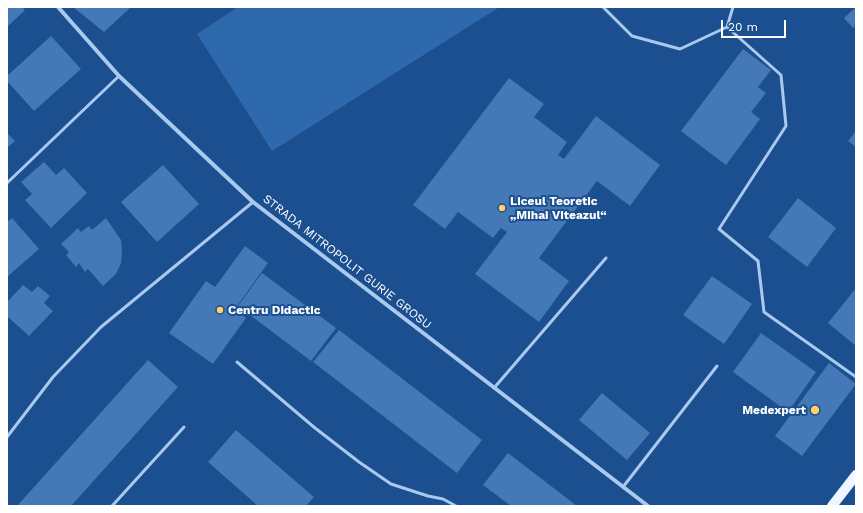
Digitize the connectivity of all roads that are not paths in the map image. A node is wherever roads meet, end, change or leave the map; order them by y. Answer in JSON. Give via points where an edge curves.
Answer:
{"nodes":[{"id":1,"x":58,"y":7,"type":"edge"},
{"id":2,"x":603,"y":7,"type":"edge"},
{"id":3,"x":733,"y":7,"type":"edge"},
{"id":4,"x":727,"y":27,"type":"junction"},
{"id":5,"x":120,"y":76,"type":"junction"},
{"id":6,"x":7,"y":183,"type":"edge"},
{"id":7,"x":253,"y":202,"type":"junction"},
{"id":8,"x":606,"y":258,"type":"dead end"},
{"id":9,"x":237,"y":362,"type":"dead end"},
{"id":10,"x":717,"y":366,"type":"dead end"},
{"id":11,"x":856,"y":377,"type":"edge"},
{"id":12,"x":494,"y":388,"type":"junction"},
{"id":13,"x":184,"y":427,"type":"dead end"},
{"id":14,"x":7,"y":437,"type":"edge"},
{"id":15,"x":856,"y":475,"type":"edge"},
{"id":16,"x":623,"y":487,"type":"junction"},
{"id":17,"x":112,"y":506,"type":"edge"},
{"id":18,"x":456,"y":506,"type":"edge"},
{"id":19,"x":648,"y":506,"type":"edge"},
{"id":20,"x":832,"y":506,"type":"edge"}],
"edges":[{"from":1,"to":5,"type":"street","name":"STRADA MITROPOLIT GURIE GROSU"},
{"from":2,"to":4,"type":"lane","via":[[632,36],[680,49]]},
{"from":3,"to":4,"type":"lane"},
{"from":4,"to":11,"type":"lane","via":[[781,75],[786,126],[719,230],[758,261],[764,312]]},
{"from":5,"to":6,"type":"lane"},
{"from":5,"to":7,"type":"street","name":"STRADA MITROPOLIT GURIE GROSU"},
{"from":7,"to":12,"type":"street","name":"STRADA MITROPOLIT GURIE GROSU"},
{"from":7,"to":14,"type":"lane","via":[[101,327],[53,377]]},
{"from":8,"to":12,"type":"lane"},
{"from":9,"to":18,"type":"lane","via":[[315,428],[384,480],[443,499]]},
{"from":10,"to":16,"type":"lane"},
{"from":12,"to":16,"type":"street","name":"STRADA MITROPOLIT GURIE GROSU"},
{"from":13,"to":17,"type":"lane"},
{"from":15,"to":20,"type":"main road"},
{"from":16,"to":19,"type":"street","name":"STRADA MITROPOLIT GURIE GROSU"}]}
